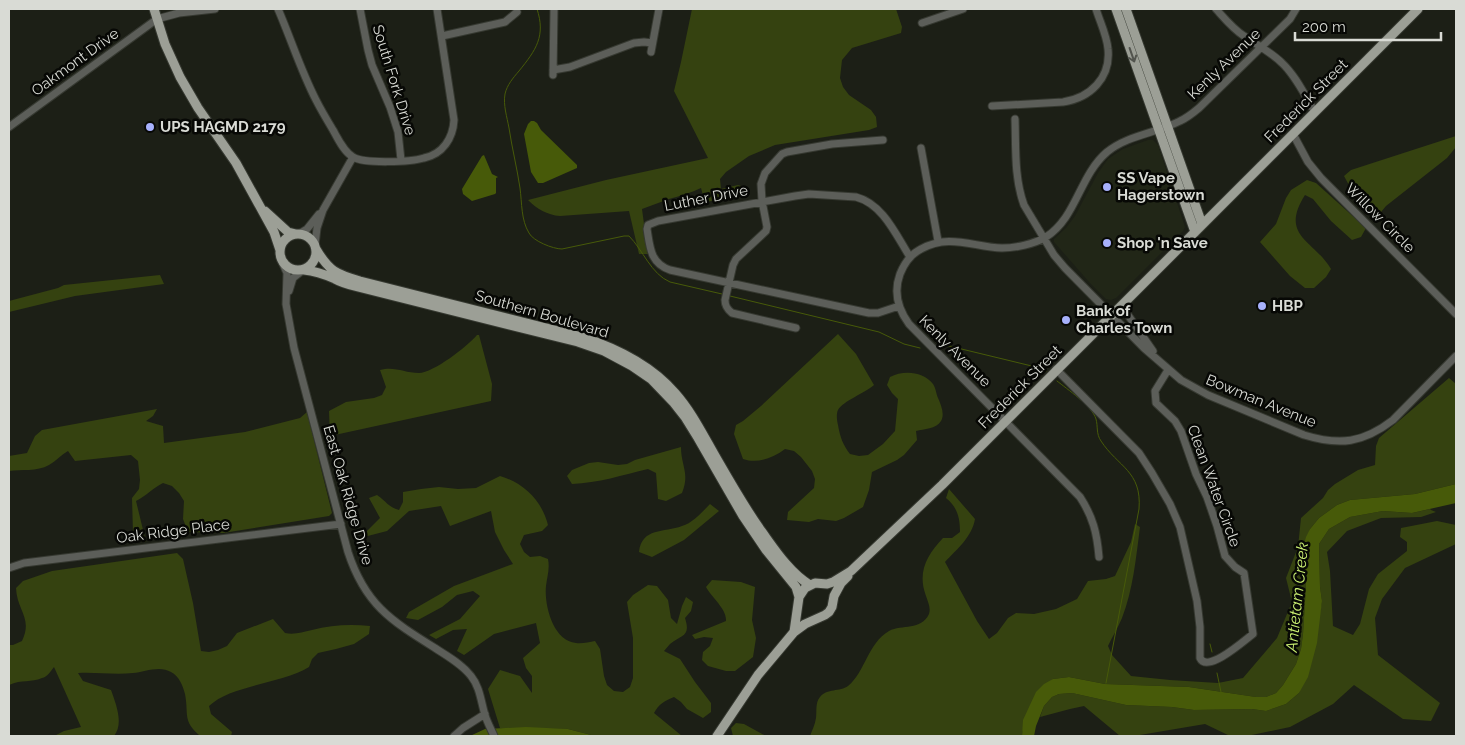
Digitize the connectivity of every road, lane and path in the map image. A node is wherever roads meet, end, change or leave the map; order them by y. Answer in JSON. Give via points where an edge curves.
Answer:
{"nodes":[{"id":1,"x":154,"y":9,"type":"edge"},
{"id":2,"x":215,"y":9,"type":"edge"},
{"id":3,"x":278,"y":9,"type":"edge"},
{"id":4,"x":360,"y":9,"type":"edge"},
{"id":5,"x":437,"y":9,"type":"edge"},
{"id":6,"x":554,"y":9,"type":"edge"},
{"id":7,"x":659,"y":9,"type":"edge"},
{"id":8,"x":963,"y":9,"type":"edge"},
{"id":9,"x":1096,"y":9,"type":"edge"},
{"id":10,"x":1116,"y":9,"type":"edge"},
{"id":11,"x":1126,"y":9,"type":"edge"},
{"id":12,"x":1216,"y":9,"type":"edge"},
{"id":13,"x":1296,"y":9,"type":"edge"},
{"id":14,"x":1418,"y":9,"type":"edge"},
{"id":15,"x":517,"y":12,"type":"dead end"},
{"id":16,"x":157,"y":19,"type":"junction"},
{"id":17,"x":922,"y":23,"type":"dead end"},
{"id":18,"x":442,"y":36,"type":"junction"},
{"id":19,"x":652,"y":43,"type":"junction"},
{"id":20,"x":1261,"y":47,"type":"junction"},
{"id":21,"x":651,"y":52,"type":"dead end"},
{"id":22,"x":992,"y":106,"type":"dead end"},
{"id":23,"x":1314,"y":112,"type":"junction"},
{"id":24,"x":1015,"y":119,"type":"dead end"},
{"id":25,"x":1168,"y":126,"type":"junction"},
{"id":26,"x":9,"y":127,"type":"edge"},
{"id":27,"x":1158,"y":129,"type":"junction"},
{"id":28,"x":1293,"y":134,"type":"junction"},
{"id":29,"x":883,"y":140,"type":"dead end"},
{"id":30,"x":921,"y":148,"type":"dead end"},
{"id":31,"x":352,"y":157,"type":"junction"},
{"id":32,"x":401,"y":160,"type":"junction"},
{"id":33,"x":1173,"y":172,"type":"junction"},
{"id":34,"x":1193,"y":197,"type":"junction"},
{"id":35,"x":762,"y":201,"type":"junction"},
{"id":36,"x":258,"y":204,"type":"junction"},
{"id":37,"x":323,"y":210,"type":"junction"},
{"id":38,"x":1202,"y":224,"type":"junction"},
{"id":39,"x":1195,"y":232,"type":"junction"},
{"id":40,"x":297,"y":234,"type":"junction"},
{"id":41,"x":1044,"y":238,"type":"junction"},
{"id":42,"x":938,"y":241,"type":"junction"},
{"id":43,"x":316,"y":247,"type":"junction"},
{"id":44,"x":280,"y":250,"type":"junction"},
{"id":45,"x":910,"y":257,"type":"junction"},
{"id":46,"x":282,"y":262,"type":"junction"},
{"id":47,"x":304,"y":270,"type":"junction"},
{"id":48,"x":729,"y":283,"type":"junction"},
{"id":49,"x":287,"y":296,"type":"junction"},
{"id":50,"x":1121,"y":305,"type":"junction"},
{"id":51,"x":899,"y":306,"type":"junction"},
{"id":52,"x":1111,"y":314,"type":"junction"},
{"id":53,"x":1456,"y":314,"type":"edge"},
{"id":54,"x":796,"y":328,"type":"dead end"},
{"id":55,"x":1456,"y":356,"type":"edge"},
{"id":56,"x":1167,"y":369,"type":"junction"},
{"id":57,"x":1056,"y":370,"type":"junction"},
{"id":58,"x":1006,"y":421,"type":"junction"},
{"id":59,"x":341,"y":524,"type":"junction"},
{"id":60,"x":1099,"y":557,"type":"dead end"},
{"id":61,"x":9,"y":568,"type":"edge"},
{"id":62,"x":851,"y":571,"type":"junction"},
{"id":63,"x":821,"y":584,"type":"junction"},
{"id":64,"x":810,"y":585,"type":"junction"},
{"id":65,"x":799,"y":600,"type":"junction"},
{"id":66,"x":833,"y":602,"type":"junction"},
{"id":67,"x":819,"y":617,"type":"junction"},
{"id":68,"x":794,"y":632,"type":"junction"},
{"id":69,"x":486,"y":716,"type":"junction"},
{"id":70,"x":454,"y":736,"type":"edge"},
{"id":71,"x":494,"y":736,"type":"edge"},
{"id":72,"x":717,"y":736,"type":"edge"}],
"edges":[{"from":1,"to":16,"type":"main road"},
{"from":2,"to":16,"type":"street"},
{"from":3,"to":31,"type":"street","via":[[316,100]]},
{"from":4,"to":32,"type":"street","name":"South Fork Drive","via":[[372,65],[398,132]]},
{"from":5,"to":18,"type":"street"},
{"from":6,"to":19,"type":"street","via":[[553,72],[634,43]]},
{"from":7,"to":19,"type":"street"},
{"from":8,"to":17,"type":"street"},
{"from":9,"to":22,"type":"street","via":[[1107,41],[1109,59],[1097,86],[1073,101]]},
{"from":10,"to":27,"type":"main road","one_way":true},
{"from":11,"to":25,"type":"main road"},
{"from":12,"to":20,"type":"street","via":[[1233,28]]},
{"from":13,"to":20,"type":"street","name":"Kenly Avenue"},
{"from":14,"to":23,"type":"main road","name":"Frederick Street"},
{"from":15,"to":18,"type":"street","via":[[505,22]]},
{"from":16,"to":26,"type":"street","name":"Oakmont Drive"},
{"from":16,"to":36,"type":"main road","via":[[184,84],[236,163]]},
{"from":18,"to":32,"type":"street","via":[[454,128],[438,153],[418,160]]},
{"from":19,"to":21,"type":"street"},
{"from":20,"to":23,"type":"street","via":[[1288,69]]},
{"from":20,"to":25,"type":"street","name":"Kenly Avenue","via":[[1199,108]]},
{"from":23,"to":28,"type":"main road","name":"Frederick Street"},
{"from":24,"to":41,"type":"street","name":"Bowman Avenue","via":[[1021,196]]},
{"from":25,"to":27,"type":"street","name":"Kenly Avenue"},
{"from":25,"to":34,"type":"main road"},
{"from":27,"to":33,"type":"main road"},
{"from":27,"to":41,"type":"street","name":"Kenly Avenue","via":[[1107,152],[1094,166],[1065,219]]},
{"from":28,"to":38,"type":"main road","name":"Frederick Street"},
{"from":28,"to":53,"type":"street","name":"Willow Circle","via":[[1321,178]]},
{"from":29,"to":35,"type":"street","via":[[832,144],[782,154],[762,179]]},
{"from":30,"to":42,"type":"street"},
{"from":31,"to":32,"type":"street","via":[[370,162]]},
{"from":31,"to":37,"type":"street"},
{"from":33,"to":34,"type":"main road","via":[[1179,172],[1187,194]]},
{"from":33,"to":39,"type":"main road"},
{"from":34,"to":38,"type":"main road"},
{"from":35,"to":45,"type":"street","name":"Luther Drive","via":[[809,194],[863,199],[882,215]]},
{"from":35,"to":48,"type":"street","via":[[766,230],[736,259]]},
{"from":35,"to":48,"type":"street","name":"Luther Drive","via":[[648,225],[654,259],[663,267]]},
{"from":36,"to":40,"type":"main road","via":[[281,227]]},
{"from":36,"to":44,"type":"main road"},
{"from":37,"to":40,"type":"street","via":[[308,229]]},
{"from":37,"to":43,"type":"street","via":[[317,228]]},
{"from":38,"to":39,"type":"main road","name":"Frederick Street"},
{"from":39,"to":50,"type":"main road","name":"Frederick Street"},
{"from":40,"to":43,"type":"main road","name":"Southern Boulevard","via":[[307,236]]},
{"from":40,"to":44,"type":"main road","via":[[285,239]]},
{"from":41,"to":42,"type":"street","name":"Kenly Avenue","via":[[1022,246],[1002,248]]},
{"from":41,"to":52,"type":"street","name":"Bowman Avenue","via":[[1058,260]]},
{"from":42,"to":45,"type":"street","name":"Kenly Avenue"},
{"from":43,"to":47,"type":"main road","via":[[314,263]]},
{"from":43,"to":64,"type":"main road","name":"Southern Boulevard","via":[[330,269],[343,276],[582,337],[642,364],[675,393],[699,427],[752,519],[780,556]]},
{"from":44,"to":46,"type":"main road"},
{"from":45,"to":51,"type":"street","name":"Kenly Avenue","via":[[898,280]]},
{"from":46,"to":47,"type":"main road","name":"Southern Boulevard","via":[[292,270]]},
{"from":46,"to":49,"type":"street","name":"East Oak Ridge Drive","via":[[287,273]]},
{"from":47,"to":49,"type":"street","via":[[293,278]]},
{"from":47,"to":65,"type":"main road","name":"Southern Boulevard","via":[[358,287],[578,342],[604,351],[640,371],[664,391],[685,417],[743,516],[796,587]]},
{"from":48,"to":51,"type":"street","name":"Luther Drive","via":[[870,313],[878,314]]},
{"from":48,"to":54,"type":"street","via":[[725,305],[732,313]]},
{"from":49,"to":59,"type":"street","name":"East Oak Ridge Drive","via":[[294,348]]},
{"from":50,"to":52,"type":"main road","name":"Frederick Street"},
{"from":50,"to":56,"type":"street"},
{"from":51,"to":58,"type":"street","name":"Kenly Avenue","via":[[908,324]]},
{"from":52,"to":56,"type":"street","name":"Bowman Avenue"},
{"from":52,"to":57,"type":"main road","name":"Frederick Street"},
{"from":55,"to":56,"type":"street","name":"Bowman Avenue","via":[[1382,428],[1366,437],[1336,442],[1304,435],[1208,395]]},
{"from":56,"to":57,"type":"street","name":"Clean Water Circle","via":[[1155,391],[1156,403],[1181,431],[1218,526],[1225,556],[1244,573],[1250,605],[1253,634],[1222,657],[1204,664],[1200,658],[1197,600],[1180,527],[1170,504],[1139,453]]},
{"from":57,"to":58,"type":"main road","name":"Frederick Street"},
{"from":58,"to":60,"type":"street","name":"Kenly Avenue","via":[[1080,497],[1095,527]]},
{"from":58,"to":62,"type":"main road","name":"Frederick Street"},
{"from":59,"to":61,"type":"street","name":"Oak Ridge Place","via":[[24,563]]},
{"from":59,"to":69,"type":"street","name":"East Oak Ridge Drive","via":[[352,565],[372,600],[392,620],[470,674]]},
{"from":62,"to":63,"type":"main road","name":"Frederick Street","via":[[833,582]]},
{"from":62,"to":66,"type":"main road","name":"Frederick Street"},
{"from":63,"to":64,"type":"main road"},
{"from":63,"to":66,"type":"main road","via":[[830,591]]},
{"from":64,"to":65,"type":"main road"},
{"from":65,"to":67,"type":"main road","via":[[806,614]]},
{"from":65,"to":68,"type":"main road"},
{"from":66,"to":67,"type":"main road","via":[[829,612]]},
{"from":67,"to":68,"type":"main road"},
{"from":68,"to":72,"type":"main road","via":[[749,688]]},
{"from":69,"to":70,"type":"street"},
{"from":69,"to":71,"type":"street","name":"East Oak Ridge Drive"}]}
